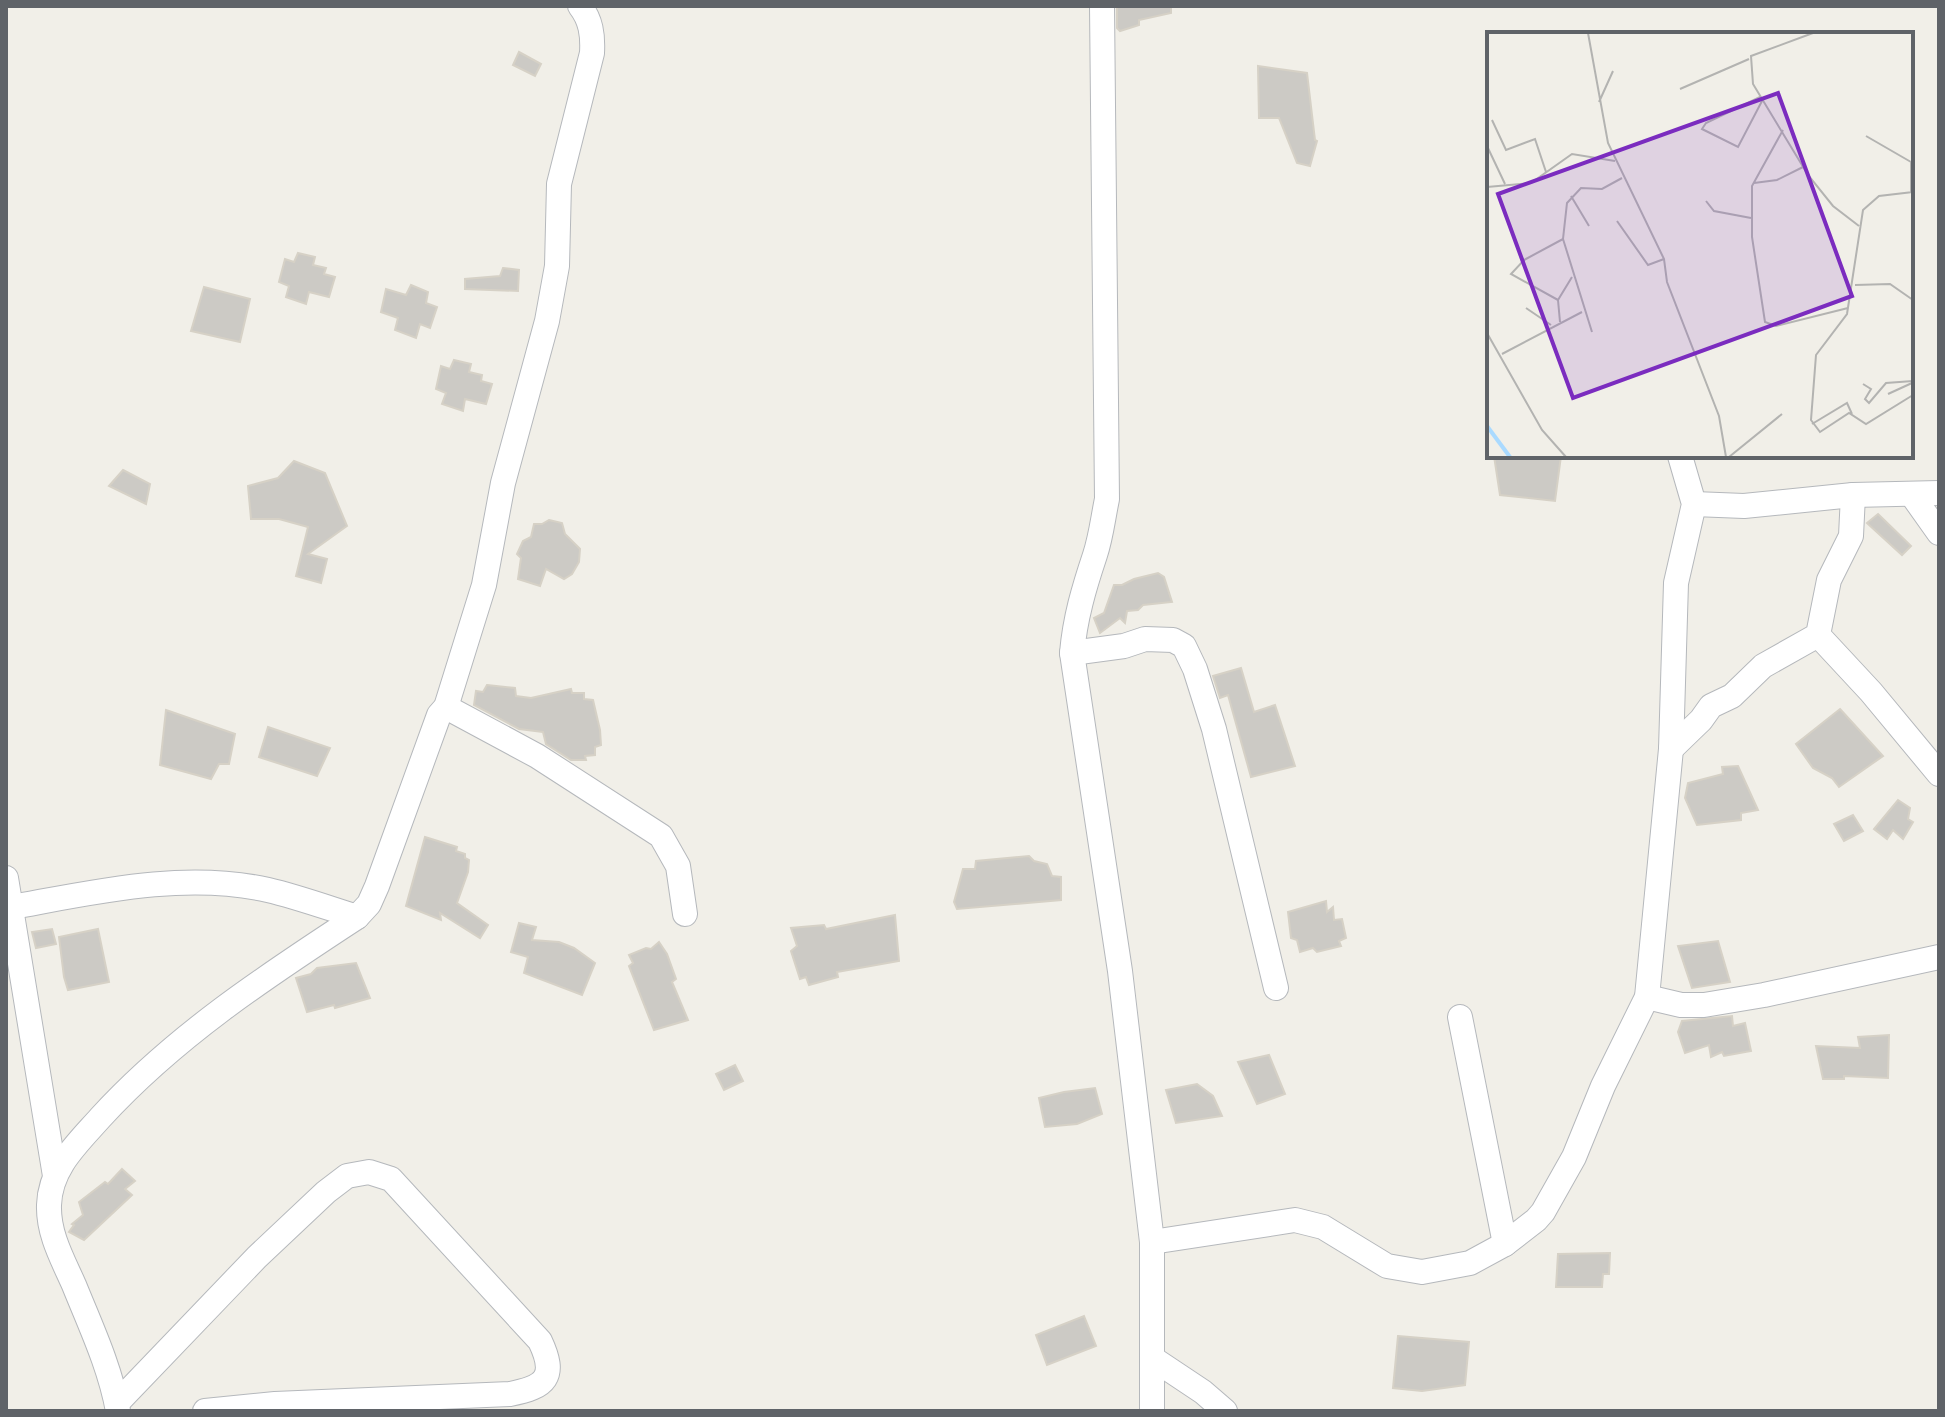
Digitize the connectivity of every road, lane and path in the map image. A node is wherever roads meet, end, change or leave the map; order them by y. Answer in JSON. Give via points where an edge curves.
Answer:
{"nodes":[{"id":1,"x":580,"y":6,"type":"edge"},
{"id":2,"x":1102,"y":6,"type":"edge"},
{"id":3,"x":1681,"y":458,"type":"edge"},
{"id":4,"x":1939,"y":493,"type":"edge"},
{"id":5,"x":1853,"y":495,"type":"junction"},
{"id":6,"x":1912,"y":495,"type":"junction"},
{"id":7,"x":1694,"y":504,"type":"junction"},
{"id":8,"x":1939,"y":533,"type":"edge"},
{"id":9,"x":1818,"y":635,"type":"junction"},
{"id":10,"x":1072,"y":653,"type":"junction"},
{"id":11,"x":446,"y":707,"type":"junction"},
{"id":12,"x":1671,"y":749,"type":"junction"},
{"id":13,"x":1939,"y":774,"type":"edge"},
{"id":14,"x":6,"y":878,"type":"edge"},
{"id":15,"x":12,"y":907,"type":"junction"},
{"id":16,"x":685,"y":914,"type":"dead end"},
{"id":17,"x":357,"y":917,"type":"junction"},
{"id":18,"x":1939,"y":957,"type":"edge"},
{"id":19,"x":1276,"y":988,"type":"dead end"},
{"id":20,"x":1647,"y":997,"type":"junction"},
{"id":21,"x":1460,"y":1017,"type":"dead end"},
{"id":22,"x":55,"y":1176,"type":"junction"},
{"id":23,"x":1152,"y":1242,"type":"junction"},
{"id":24,"x":1505,"y":1244,"type":"junction"},
{"id":25,"x":1152,"y":1358,"type":"junction"},
{"id":26,"x":117,"y":1407,"type":"edge"},
{"id":27,"x":205,"y":1411,"type":"edge"},
{"id":28,"x":1152,"y":1411,"type":"edge"},
{"id":29,"x":1225,"y":1411,"type":"edge"}],
"edges":[{"from":1,"to":11,"type":"street","via":[[593,35],[592,53],[559,184],[557,266],[547,321],[503,483],[484,585]]},
{"from":2,"to":10,"type":"street","via":[[1107,499]]},
{"from":3,"to":7,"type":"street"},
{"from":4,"to":6,"type":"street"},
{"from":5,"to":6,"type":"street"},
{"from":5,"to":7,"type":"street","via":[[1744,506]]},
{"from":5,"to":9,"type":"street","via":[[1851,536],[1829,580]]},
{"from":6,"to":8,"type":"street"},
{"from":7,"to":12,"type":"street","via":[[1676,583]]},
{"from":9,"to":12,"type":"street","via":[[1763,666],[1732,696],[1711,706]]},
{"from":9,"to":13,"type":"street"},
{"from":10,"to":19,"type":"street","via":[[1145,639],[1184,646],[1214,729]]},
{"from":10,"to":23,"type":"street","via":[[1120,971]]},
{"from":11,"to":16,"type":"street","via":[[537,756],[661,836],[678,866]]},
{"from":11,"to":17,"type":"street","via":[[377,886]]},
{"from":12,"to":20,"type":"street"},
{"from":14,"to":15,"type":"street"},
{"from":15,"to":17,"type":"street","via":[[145,885],[204,882],[266,890]]},
{"from":15,"to":22,"type":"street"},
{"from":17,"to":22,"type":"street","via":[[176,1043],[68,1153]]},
{"from":18,"to":20,"type":"street","via":[[1704,1005]]},
{"from":20,"to":24,"type":"street","via":[[1543,1212]]},
{"from":21,"to":24,"type":"street"},
{"from":22,"to":26,"type":"street","via":[[49,1205],[53,1235],[107,1365]]},
{"from":23,"to":24,"type":"street","via":[[1295,1220],[1323,1227],[1387,1266],[1422,1272],[1470,1263]]},
{"from":23,"to":25,"type":"street"},
{"from":25,"to":28,"type":"street"},
{"from":25,"to":29,"type":"street"},
{"from":26,"to":27,"type":"street","via":[[257,1257],[326,1192],[347,1176],[369,1172],[391,1179],[540,1341],[549,1360],[545,1380],[510,1394]]}]}
